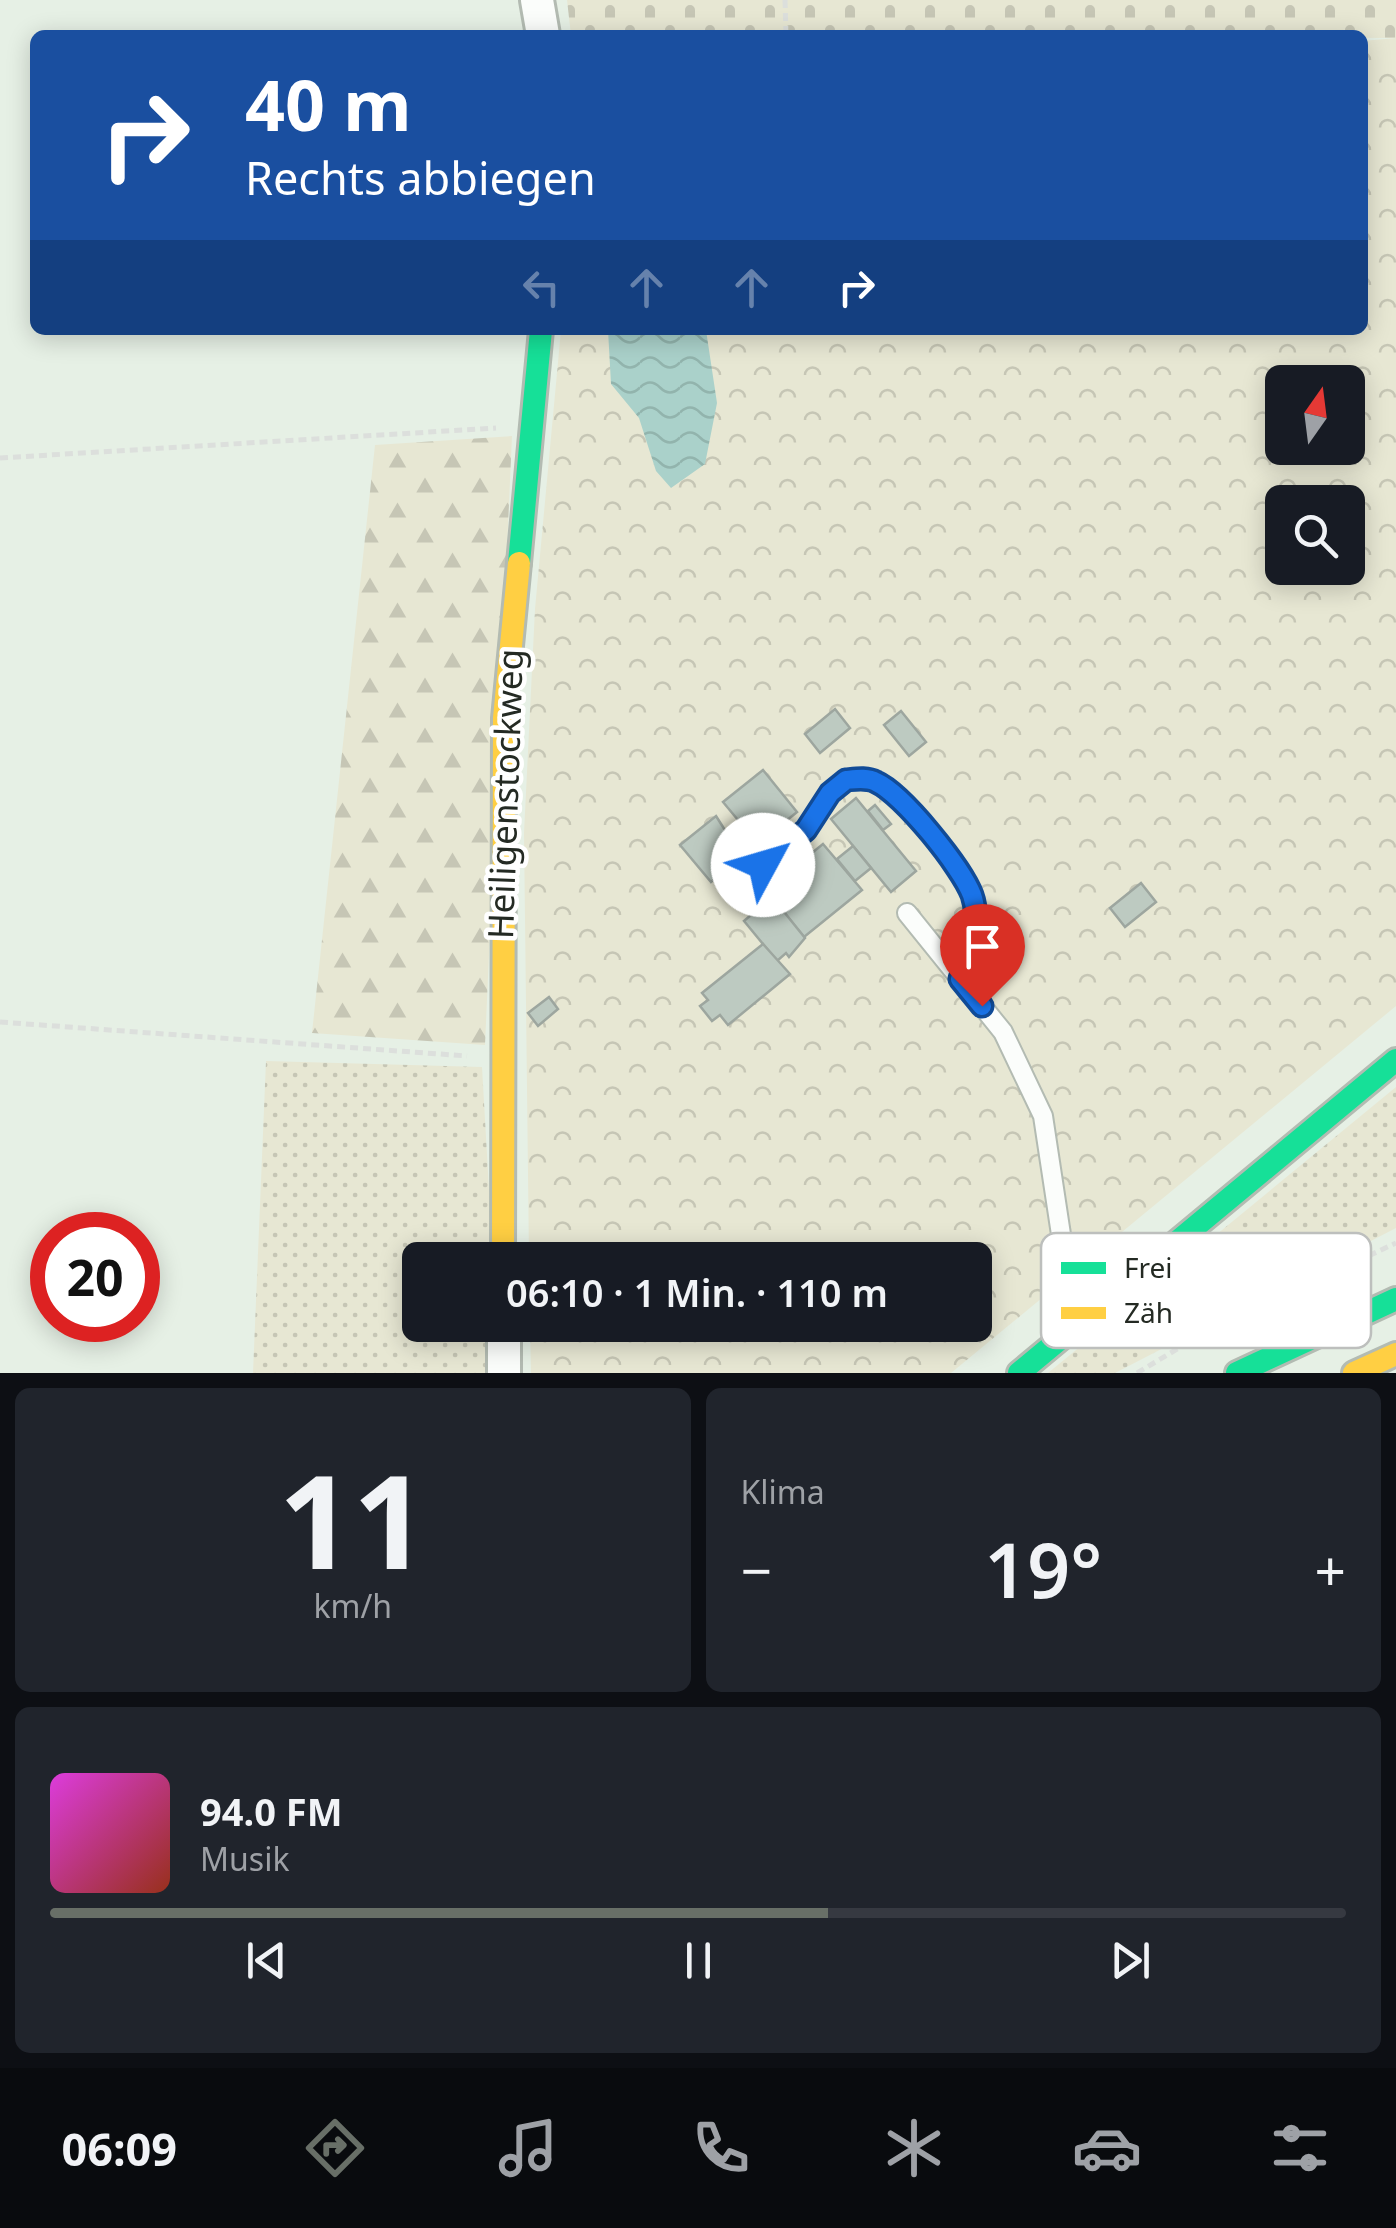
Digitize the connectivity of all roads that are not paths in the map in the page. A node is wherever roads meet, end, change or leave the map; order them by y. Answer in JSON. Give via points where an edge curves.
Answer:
{"nodes":[{"id":1,"x":537,"y":0,"type":"edge"},
{"id":2,"x":542,"y":30,"type":"edge"},
{"id":3,"x":539,"y":335,"type":"edge"},
{"id":4,"x":763,"y":865,"type":"dead end"},
{"id":5,"x":907,"y":913,"type":"dead end"},
{"id":6,"x":960,"y":979,"type":"junction"},
{"id":7,"x":1396,"y":1060,"type":"edge"},
{"id":8,"x":1061,"y":1233,"type":"edge"},
{"id":9,"x":1187,"y":1233,"type":"edge"},
{"id":10,"x":503,"y":1242,"type":"edge"},
{"id":11,"x":1396,"y":1299,"type":"edge"},
{"id":12,"x":1371,"y":1311,"type":"edge"},
{"id":13,"x":504,"y":1342,"type":"edge"},
{"id":14,"x":1049,"y":1348,"type":"edge"},
{"id":15,"x":1291,"y":1348,"type":"edge"},
{"id":16,"x":1396,"y":1354,"type":"edge"},
{"id":17,"x":504,"y":1373,"type":"edge"},
{"id":18,"x":1019,"y":1373,"type":"edge"},
{"id":19,"x":1237,"y":1373,"type":"edge"},
{"id":20,"x":1354,"y":1373,"type":"edge"}],
"edges":[{"from":1,"to":2,"type":"street"},
{"from":3,"to":10,"type":"street","name":"Heiligenstockweg","via":[[504,718]]},
{"from":4,"to":6,"type":"lane","via":[[806,830],[846,780],[877,782],[944,853],[972,896],[976,930]]},
{"from":5,"to":6,"type":"lane"},
{"from":6,"to":8,"type":"lane","via":[[1003,1032],[1043,1116]]},
{"from":7,"to":9,"type":"street"},
{"from":11,"to":12,"type":"street"},
{"from":13,"to":17,"type":"street"},
{"from":14,"to":18,"type":"street"},
{"from":15,"to":19,"type":"street"},
{"from":16,"to":20,"type":"street"}]}
